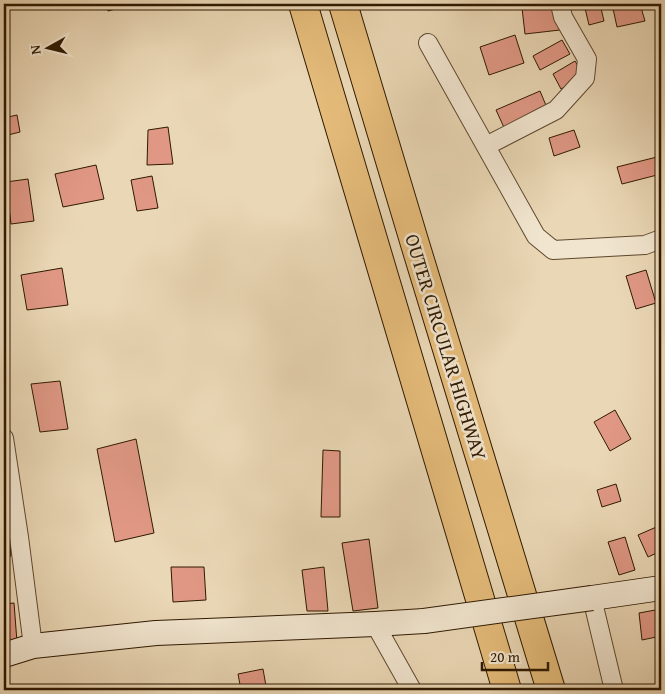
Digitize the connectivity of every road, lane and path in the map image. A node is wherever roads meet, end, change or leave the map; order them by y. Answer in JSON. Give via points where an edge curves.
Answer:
{"nodes":[{"id":1,"x":303,"y":4,"type":"edge"},
{"id":2,"x":343,"y":4,"type":"edge"},
{"id":3,"x":560,"y":4,"type":"edge"},
{"id":4,"x":428,"y":43,"type":"dead end"},
{"id":5,"x":486,"y":146,"type":"junction"},
{"id":6,"x":661,"y":238,"type":"edge"},
{"id":7,"x":4,"y":438,"type":"edge"},
{"id":8,"x":661,"y":588,"type":"edge"},
{"id":9,"x":592,"y":598,"type":"junction"},
{"id":10,"x":376,"y":624,"type":"junction"},
{"id":11,"x":33,"y":646,"type":"junction"},
{"id":12,"x":4,"y":654,"type":"edge"},
{"id":13,"x":412,"y":690,"type":"edge"},
{"id":14,"x":507,"y":690,"type":"edge"},
{"id":15,"x":551,"y":690,"type":"edge"},
{"id":16,"x":614,"y":690,"type":"edge"}],
"edges":[{"from":1,"to":14,"type":"highway","name":"OUTER CIRCULAR HIGHWAY"},
{"from":2,"to":15,"type":"highway","name":"OUTER CIRCULAR HIGHWAY"},
{"from":3,"to":5,"type":"street","via":[[563,17],[587,59],[585,78],[556,110]]},
{"from":4,"to":5,"type":"street"},
{"from":5,"to":6,"type":"street","via":[[536,236],[553,250],[645,245]]},
{"from":7,"to":11,"type":"street"},
{"from":8,"to":9,"type":"street"},
{"from":9,"to":10,"type":"street","bridge":true},
{"from":9,"to":16,"type":"street"},
{"from":10,"to":11,"type":"street","via":[[156,633]]},
{"from":10,"to":13,"type":"street"},
{"from":11,"to":12,"type":"street"}]}
